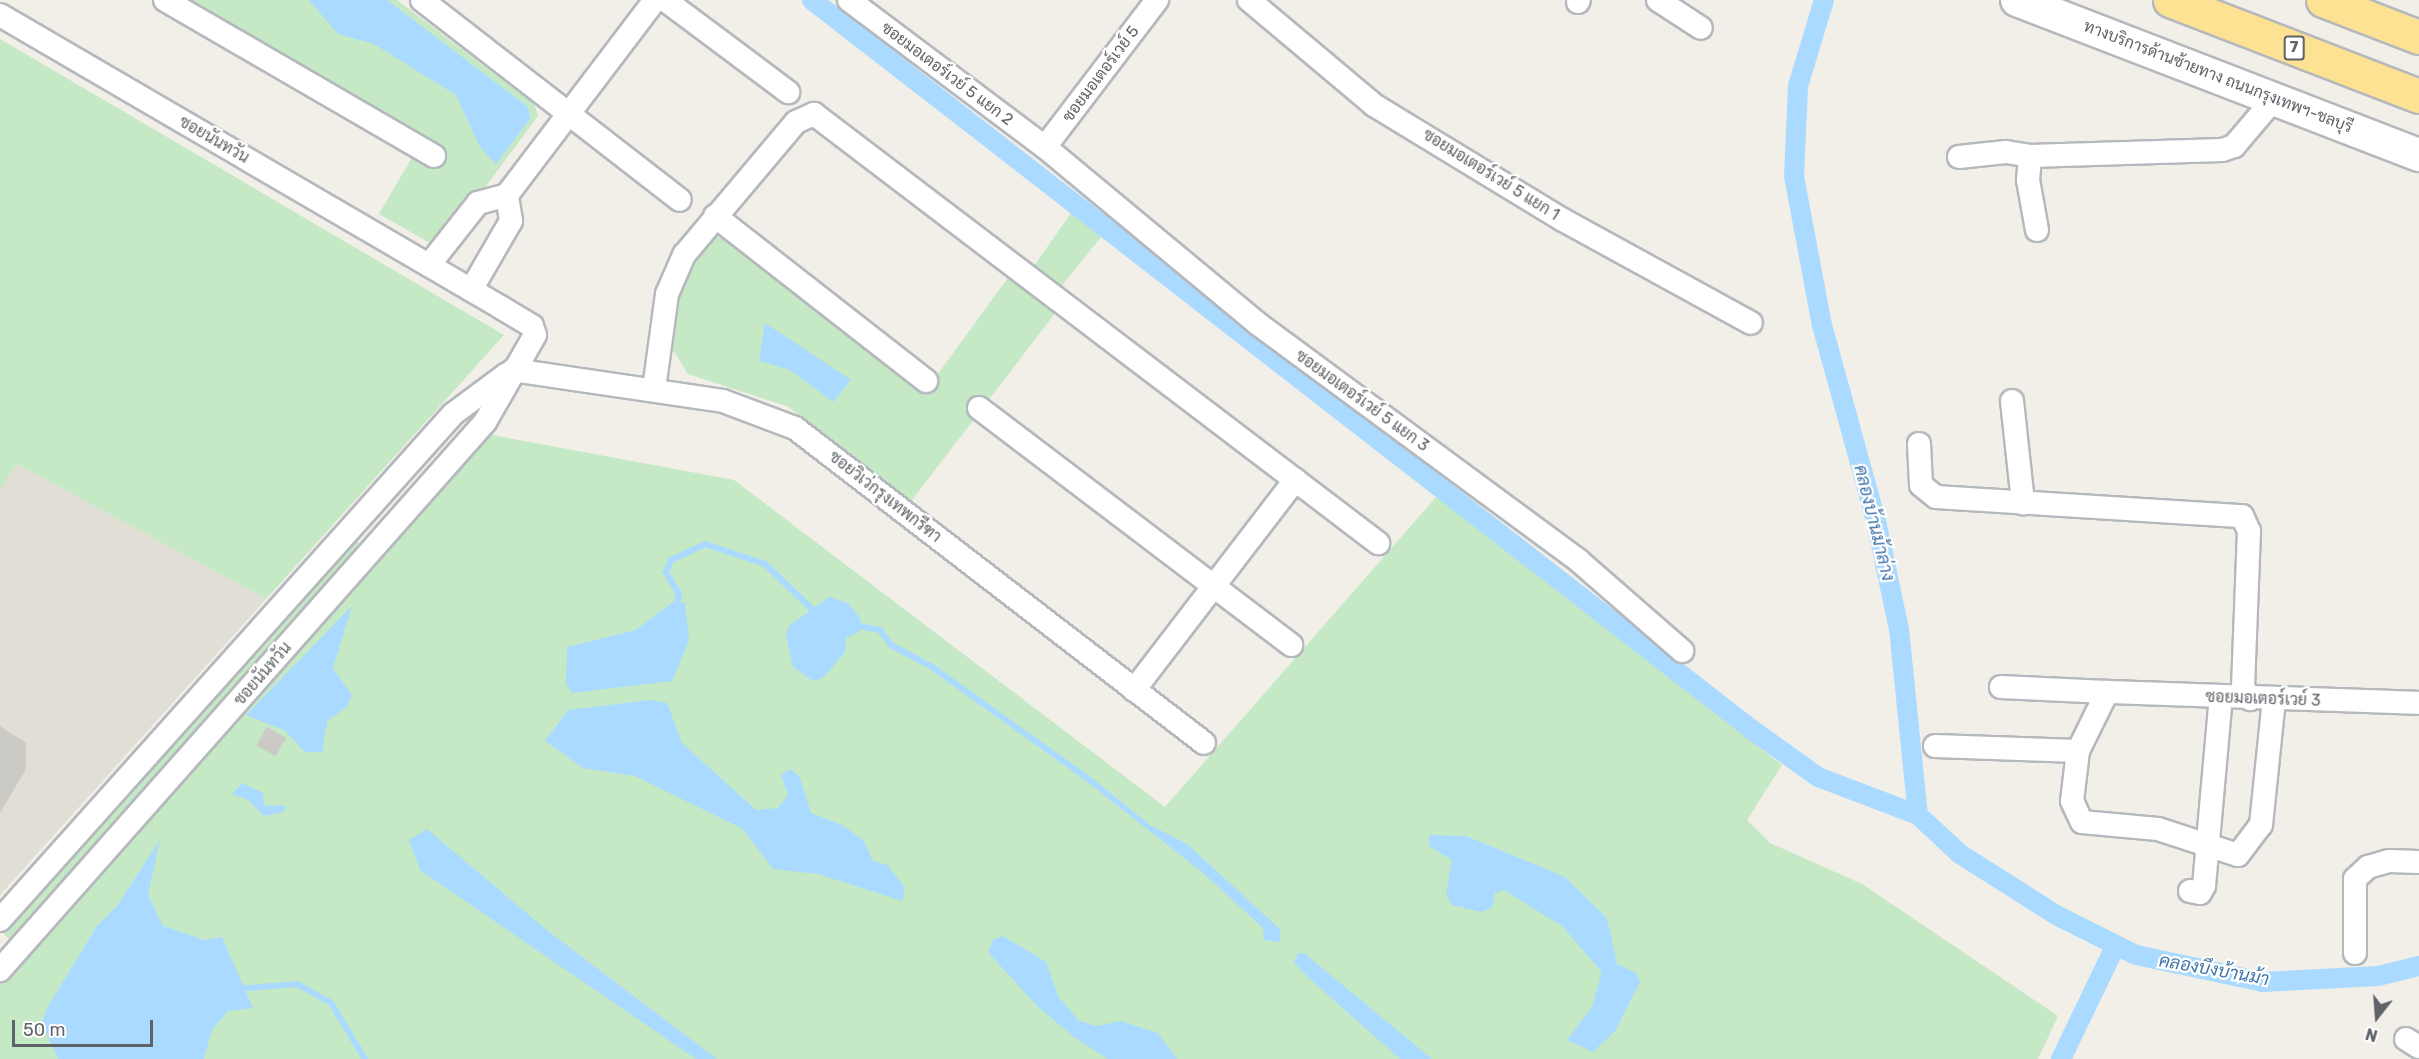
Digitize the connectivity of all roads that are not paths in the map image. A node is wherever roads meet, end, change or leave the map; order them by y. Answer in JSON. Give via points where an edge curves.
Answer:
{"nodes":[{"id":1,"x":165,"y":0,"type":"edge"},
{"id":2,"x":422,"y":0,"type":"edge"},
{"id":3,"x":655,"y":0,"type":"edge"},
{"id":4,"x":666,"y":0,"type":"edge"},
{"id":5,"x":849,"y":0,"type":"edge"},
{"id":6,"x":1157,"y":0,"type":"edge"},
{"id":7,"x":1249,"y":0,"type":"edge"},
{"id":8,"x":1658,"y":0,"type":"edge"},
{"id":9,"x":2017,"y":0,"type":"edge"},
{"id":10,"x":2170,"y":0,"type":"edge"},
{"id":11,"x":2323,"y":0,"type":"edge"},
{"id":12,"x":0,"y":15,"type":"edge"},
{"id":13,"x":1701,"y":28,"type":"dead end"},
{"id":14,"x":2419,"y":37,"type":"edge"},
{"id":15,"x":788,"y":92,"type":"dead end"},
{"id":16,"x":2419,"y":96,"type":"edge"},
{"id":17,"x":2274,"y":99,"type":"junction"},
{"id":18,"x":568,"y":113,"type":"junction"},
{"id":19,"x":1045,"y":147,"type":"junction"},
{"id":20,"x":2419,"y":155,"type":"edge"},
{"id":21,"x":434,"y":156,"type":"dead end"},
{"id":22,"x":2030,"y":156,"type":"junction"},
{"id":23,"x":1959,"y":157,"type":"dead end"},
{"id":24,"x":507,"y":195,"type":"junction"},
{"id":25,"x":680,"y":200,"type":"dead end"},
{"id":26,"x":715,"y":216,"type":"junction"},
{"id":27,"x":2037,"y":230,"type":"dead end"},
{"id":28,"x":429,"y":265,"type":"junction"},
{"id":29,"x":471,"y":290,"type":"junction"},
{"id":30,"x":1751,"y":323,"type":"dead end"},
{"id":31,"x":513,"y":370,"type":"junction"},
{"id":32,"x":926,"y":381,"type":"dead end"},
{"id":33,"x":654,"y":389,"type":"junction"},
{"id":34,"x":2012,"y":401,"type":"dead end"},
{"id":35,"x":979,"y":408,"type":"dead end"},
{"id":36,"x":1919,"y":444,"type":"dead end"},
{"id":37,"x":1295,"y":480,"type":"junction"},
{"id":38,"x":386,"y":490,"type":"junction"},
{"id":39,"x":2024,"y":503,"type":"junction"},
{"id":40,"x":407,"y":510,"type":"junction"},
{"id":41,"x":1378,"y":543,"type":"dead end"},
{"id":42,"x":1214,"y":586,"type":"junction"},
{"id":43,"x":1291,"y":645,"type":"dead end"},
{"id":44,"x":1682,"y":651,"type":"dead end"},
{"id":45,"x":2001,"y":687,"type":"dead end"},
{"id":46,"x":1134,"y":690,"type":"junction"},
{"id":47,"x":2107,"y":692,"type":"junction"},
{"id":48,"x":2221,"y":697,"type":"junction"},
{"id":49,"x":2250,"y":699,"type":"junction"},
{"id":50,"x":2274,"y":700,"type":"junction"},
{"id":51,"x":2419,"y":703,"type":"edge"},
{"id":52,"x":1204,"y":743,"type":"dead end"},
{"id":53,"x":1935,"y":746,"type":"dead end"},
{"id":54,"x":2078,"y":751,"type":"junction"},
{"id":55,"x":2206,"y":845,"type":"junction"},
{"id":56,"x":2419,"y":862,"type":"edge"},
{"id":57,"x":2190,"y":891,"type":"dead end"},
{"id":58,"x":0,"y":920,"type":"edge"},
{"id":59,"x":2355,"y":953,"type":"dead end"},
{"id":60,"x":0,"y":970,"type":"edge"}],
"edges":[{"from":1,"to":21,"type":"street"},
{"from":2,"to":18,"type":"street"},
{"from":3,"to":18,"type":"street"},
{"from":4,"to":15,"type":"street"},
{"from":5,"to":19,"type":"street","name":"ซอยมอเตอร์เวย์ 5 แยก 2"},
{"from":6,"to":19,"type":"street","name":"ซอยมอเตอร์เวย์ 5"},
{"from":7,"to":30,"type":"street","name":"ซอยมอเตอร์เวย์ 5 แยก 1","via":[[1374,105],[1563,220]]},
{"from":8,"to":13,"type":"street"},
{"from":9,"to":17,"type":"main road","name":"ทางบริการด้านซ้ายทาง ถนนกรุงเทพฯ-ชลบุรี"},
{"from":10,"to":16,"type":"highway","number":"7"},
{"from":11,"to":14,"type":"highway"},
{"from":12,"to":28,"type":"street","name":"ซอยนันทวัน"},
{"from":17,"to":20,"type":"main road","name":"ทางบริการด้านซ้ายทาง ถนนกรุงเทพฯ-ชลบุรี"},
{"from":17,"to":22,"type":"street","via":[[2241,139],[2223,150]]},
{"from":18,"to":24,"type":"street"},
{"from":18,"to":25,"type":"street"},
{"from":19,"to":44,"type":"street","name":"ซอยมอเตอร์เวย์ 5 แยก 3","via":[[1258,324],[1579,561]]},
{"from":22,"to":23,"type":"street","via":[[2006,152]]},
{"from":22,"to":27,"type":"street","via":[[2028,180]]},
{"from":24,"to":28,"type":"street","via":[[478,203]]},
{"from":24,"to":29,"type":"street","via":[[510,221]]},
{"from":26,"to":32,"type":"street"},
{"from":26,"to":33,"type":"street","via":[[673,275]]},
{"from":26,"to":37,"type":"street","via":[[796,122],[814,114]]},
{"from":28,"to":29,"type":"street","name":"ซอยนันทวัน"},
{"from":29,"to":31,"type":"street","name":"ซอยนันทวัน","via":[[532,326],[532,347]]},
{"from":31,"to":33,"type":"street","name":"ซอยวิเว่กรุงเทพกรีฑา"},
{"from":31,"to":38,"type":"street","name":"ซอยนันทวัน","via":[[453,414]]},
{"from":31,"to":40,"type":"street","name":"ซอยนันทวัน","via":[[485,422]]},
{"from":33,"to":46,"type":"street","name":"ซอยวิเว่กรุงเทพกรีฑา","via":[[723,401],[795,428]]},
{"from":34,"to":39,"type":"street"},
{"from":35,"to":42,"type":"street"},
{"from":36,"to":39,"type":"street","via":[[1926,494]]},
{"from":37,"to":41,"type":"street"},
{"from":37,"to":42,"type":"street"},
{"from":38,"to":40,"type":"street"},
{"from":38,"to":58,"type":"street","name":"ซอยนันทวัน"},
{"from":39,"to":49,"type":"street","via":[[2242,516],[2248,531],[2243,687]]},
{"from":40,"to":60,"type":"street","name":"ซอยนันทวัน"},
{"from":42,"to":43,"type":"street"},
{"from":42,"to":46,"type":"street"},
{"from":45,"to":47,"type":"street","name":"ซอยมอเตอร์เวย์ 3"},
{"from":46,"to":52,"type":"street","name":"ซอยวิเว่กรุงเทพกรีฑา"},
{"from":47,"to":48,"type":"street","name":"ซอยมอเตอร์เวย์ 3"},
{"from":47,"to":54,"type":"street"},
{"from":48,"to":49,"type":"street","name":"ซอยมอเตอร์เวย์ 3"},
{"from":48,"to":55,"type":"street"},
{"from":49,"to":50,"type":"street","name":"ซอยมอเตอร์เวย์ 3"},
{"from":50,"to":51,"type":"street","name":"ซอยมอเตอร์เวย์ 3"},
{"from":50,"to":55,"type":"street","via":[[2261,825],[2238,855]]},
{"from":53,"to":54,"type":"street"},
{"from":54,"to":55,"type":"street","via":[[2072,801],[2082,822],[2158,829]]},
{"from":55,"to":57,"type":"street","via":[[2204,886],[2200,893]]},
{"from":56,"to":59,"type":"street","via":[[2389,861],[2368,867],[2355,879]]}]}
